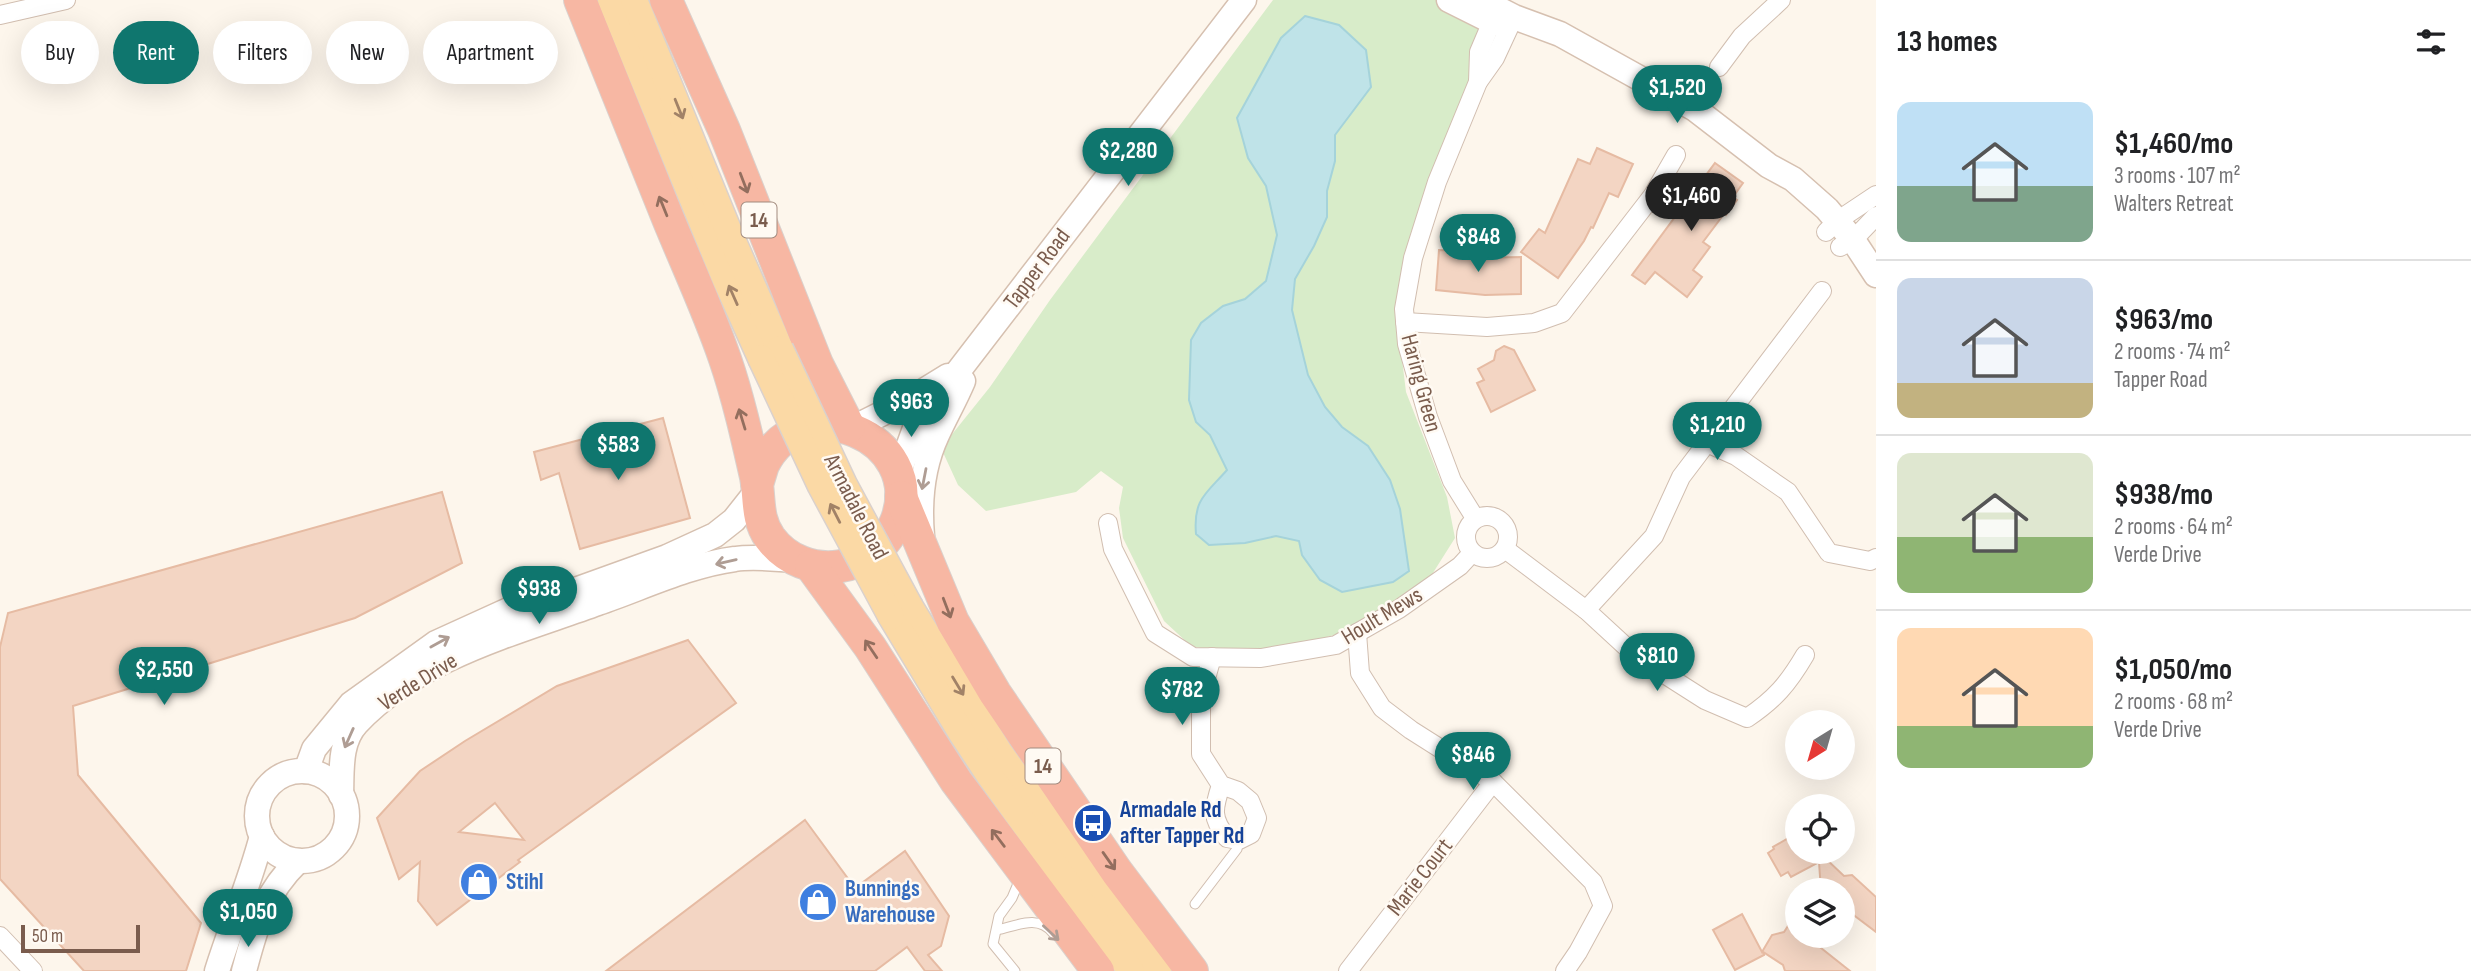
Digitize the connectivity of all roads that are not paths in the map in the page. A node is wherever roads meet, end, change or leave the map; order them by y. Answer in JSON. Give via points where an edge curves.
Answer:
{"nodes":[{"id":1,"x":66,"y":0,"type":"edge"},
{"id":2,"x":580,"y":0,"type":"edge"},
{"id":3,"x":611,"y":0,"type":"edge"},
{"id":4,"x":634,"y":0,"type":"edge"},
{"id":5,"x":666,"y":0,"type":"edge"},
{"id":6,"x":1244,"y":0,"type":"edge"},
{"id":7,"x":1449,"y":0,"type":"edge"},
{"id":8,"x":1780,"y":0,"type":"edge"},
{"id":9,"x":19,"y":5,"type":"edge"},
{"id":10,"x":0,"y":15,"type":"edge"},
{"id":11,"x":1498,"y":15,"type":"edge"},
{"id":12,"x":1719,"y":67,"type":"dead end"},
{"id":13,"x":1675,"y":155,"type":"dead end"},
{"id":14,"x":1876,"y":194,"type":"edge"},
{"id":15,"x":1876,"y":216,"type":"edge"},
{"id":16,"x":1839,"y":235,"type":"junction"},
{"id":17,"x":1876,"y":275,"type":"edge"},
{"id":18,"x":1822,"y":291,"type":"dead end"},
{"id":19,"x":1876,"y":291,"type":"edge"},
{"id":20,"x":1405,"y":322,"type":"junction"},
{"id":21,"x":976,"y":348,"type":"junction"},
{"id":22,"x":770,"y":354,"type":"junction"},
{"id":23,"x":958,"y":370,"type":"junction"},
{"id":24,"x":851,"y":428,"type":"junction"},
{"id":25,"x":1707,"y":443,"type":"junction"},
{"id":26,"x":900,"y":486,"type":"junction"},
{"id":27,"x":757,"y":488,"type":"junction"},
{"id":28,"x":1475,"y":518,"type":"junction"},
{"id":29,"x":1108,"y":523,"type":"dead end"},
{"id":30,"x":922,"y":544,"type":"junction"},
{"id":31,"x":1505,"y":549,"type":"junction"},
{"id":32,"x":1472,"y":553,"type":"junction"},
{"id":33,"x":1876,"y":558,"type":"edge"},
{"id":34,"x":803,"y":563,"type":"junction"},
{"id":35,"x":1586,"y":610,"type":"junction"},
{"id":36,"x":901,"y":612,"type":"junction"},
{"id":37,"x":1357,"y":633,"type":"junction"},
{"id":38,"x":1805,"y":655,"type":"dead end"},
{"id":39,"x":1212,"y":657,"type":"junction"},
{"id":40,"x":306,"y":771,"type":"junction"},
{"id":41,"x":1493,"y":782,"type":"junction"},
{"id":42,"x":1221,"y":785,"type":"junction"},
{"id":43,"x":341,"y":795,"type":"junction"},
{"id":44,"x":262,"y":836,"type":"junction"},
{"id":45,"x":1239,"y":840,"type":"junction"},
{"id":46,"x":298,"y":861,"type":"junction"},
{"id":47,"x":1022,"y":870,"type":"junction"},
{"id":48,"x":1195,"y":904,"type":"dead end"},
{"id":49,"x":997,"y":930,"type":"junction"},
{"id":50,"x":0,"y":936,"type":"edge"},
{"id":51,"x":1062,"y":945,"type":"dead end"},
{"id":52,"x":1090,"y":967,"type":"edge"},
{"id":53,"x":33,"y":971,"type":"edge"},
{"id":54,"x":217,"y":971,"type":"edge"},
{"id":55,"x":244,"y":971,"type":"edge"},
{"id":56,"x":1015,"y":971,"type":"edge"},
{"id":57,"x":1131,"y":971,"type":"edge"},
{"id":58,"x":1158,"y":971,"type":"edge"},
{"id":59,"x":1192,"y":971,"type":"edge"},
{"id":60,"x":1348,"y":971,"type":"edge"},
{"id":61,"x":1565,"y":971,"type":"edge"}],
"edges":[{"from":1,"to":9,"type":"street"},
{"from":27,"to":2,"type":"highway","one_way":true,"via":[[725,360]]},
{"from":22,"to":3,"type":"main road","name":"Armadale Road","one_way":true,"via":[[726,280]]},
{"from":4,"to":22,"type":"main road","name":"Armadale Road","one_way":true,"via":[[730,237]]},
{"from":5,"to":24,"type":"highway","number":"14","one_way":true,"via":[[724,130],[817,364]]},
{"from":6,"to":21,"type":"main road","name":"Tapper Road"},
{"from":7,"to":11,"type":"main road"},
{"from":8,"to":12,"type":"street","via":[[1742,36]]},
{"from":9,"to":10,"type":"street"},
{"from":11,"to":16,"type":"main road","via":[[1556,49],[1601,58],[1695,109],[1827,209]]},
{"from":11,"to":20,"type":"street","name":"Haring Green","via":[[1495,58],[1478,82],[1437,182],[1413,258]]},
{"from":13,"to":20,"type":"street","via":[[1653,195],[1562,313],[1534,323],[1487,327]]},
{"from":14,"to":16,"type":"street"},
{"from":15,"to":16,"type":"street"},
{"from":16,"to":17,"type":"main road"},
{"from":16,"to":19,"type":"main road"},
{"from":18,"to":25,"type":"street"},
{"from":20,"to":28,"type":"street","name":"Haring Green","via":[[1406,344],[1428,417],[1452,481]]},
{"from":21,"to":23,"type":"main road","name":"Tapper Road"},
{"from":21,"to":30,"type":"main road","one_way":true,"via":[[923,476],[919,508]]},
{"from":22,"to":36,"type":"main road","name":"Armadale Road","bridge":true,"via":[[844,485]]},
{"from":23,"to":24,"type":"main road","name":"Tapper Road"},
{"from":23,"to":26,"type":"main road","name":"Tapper Road","via":[[914,431]]},
{"from":24,"to":26,"type":"highway","number":"14","via":[[888,455]]},
{"from":24,"to":27,"type":"highway","via":[[811,426],[792,434],[775,447],[763,465]]},
{"from":25,"to":33,"type":"street","via":[[1736,456],[1788,492],[1829,553],[1870,561]]},
{"from":25,"to":35,"type":"street","via":[[1681,477],[1654,536]]},
{"from":26,"to":30,"type":"highway","number":"14"},
{"from":26,"to":34,"type":"highway","via":[[898,519],[873,554],[832,568]]},
{"from":27,"to":34,"type":"highway","via":[[768,536],[780,550]]},
{"from":40,"to":27,"type":"main road","name":"Verde Drive","one_way":true,"via":[[314,749],[351,704],[436,643],[513,608],[667,557],[715,535],[734,520]]},
{"from":28,"to":31,"type":"street","via":[[1492,515],[1501,520],[1509,533]]},
{"from":28,"to":32,"type":"street","via":[[1466,540]]},
{"from":29,"to":39,"type":"street","name":"Hoult Mews","via":[[1113,549],[1155,633],[1192,657]]},
{"from":30,"to":59,"type":"highway","name":"Armadale Road","number":"14","one_way":true,"via":[[953,622],[995,693],[1117,872]]},
{"from":31,"to":32,"type":"street","via":[[1495,557]]},
{"from":31,"to":35,"type":"street"},
{"from":32,"to":37,"type":"street","name":"Hoult Mews","via":[[1420,595]]},
{"from":34,"to":43,"type":"main road","name":"Verde Drive","one_way":true,"via":[[736,559],[673,575],[499,637],[437,665],[355,725],[342,755]]},
{"from":47,"to":34,"type":"highway","one_way":true,"via":[[956,781],[870,647]]},
{"from":35,"to":38,"type":"street","via":[[1636,656],[1705,700],[1747,718],[1773,700]]},
{"from":36,"to":57,"type":"main road","name":"Armadale Road","via":[[990,776]]},
{"from":36,"to":58,"type":"main road","name":"Armadale Road","one_way":true},
{"from":37,"to":39,"type":"street","name":"Hoult Mews","via":[[1336,645],[1261,658]]},
{"from":37,"to":41,"type":"street","via":[[1360,673],[1382,708]]},
{"from":39,"to":42,"type":"street","via":[[1201,696],[1201,754]]},
{"from":40,"to":43,"type":"main road","via":[[332,783]]},
{"from":40,"to":44,"type":"main road","via":[[286,773],[264,791],[257,815]]},
{"from":41,"to":60,"type":"street","name":"Marie Court"},
{"from":41,"to":61,"type":"street","via":[[1593,882],[1603,906]]},
{"from":42,"to":45,"type":"street","via":[[1215,824],[1227,838]]},
{"from":42,"to":45,"type":"street","via":[[1238,791],[1257,818],[1251,834]]},
{"from":43,"to":46,"type":"main road","via":[[346,809],[341,838],[318,858]]},
{"from":44,"to":46,"type":"main road","via":[[277,853]]},
{"from":44,"to":54,"type":"main road"},
{"from":45,"to":48,"type":"lane"},
{"from":46,"to":55,"type":"main road","via":[[278,881],[262,910]]},
{"from":47,"to":49,"type":"lane","via":[[1012,898],[999,916]]},
{"from":47,"to":52,"type":"highway"},
{"from":49,"to":51,"type":"lane","one_way":true,"via":[[1029,921],[1048,926]]},
{"from":49,"to":56,"type":"lane","via":[[993,944]]},
{"from":50,"to":53,"type":"street"}]}
